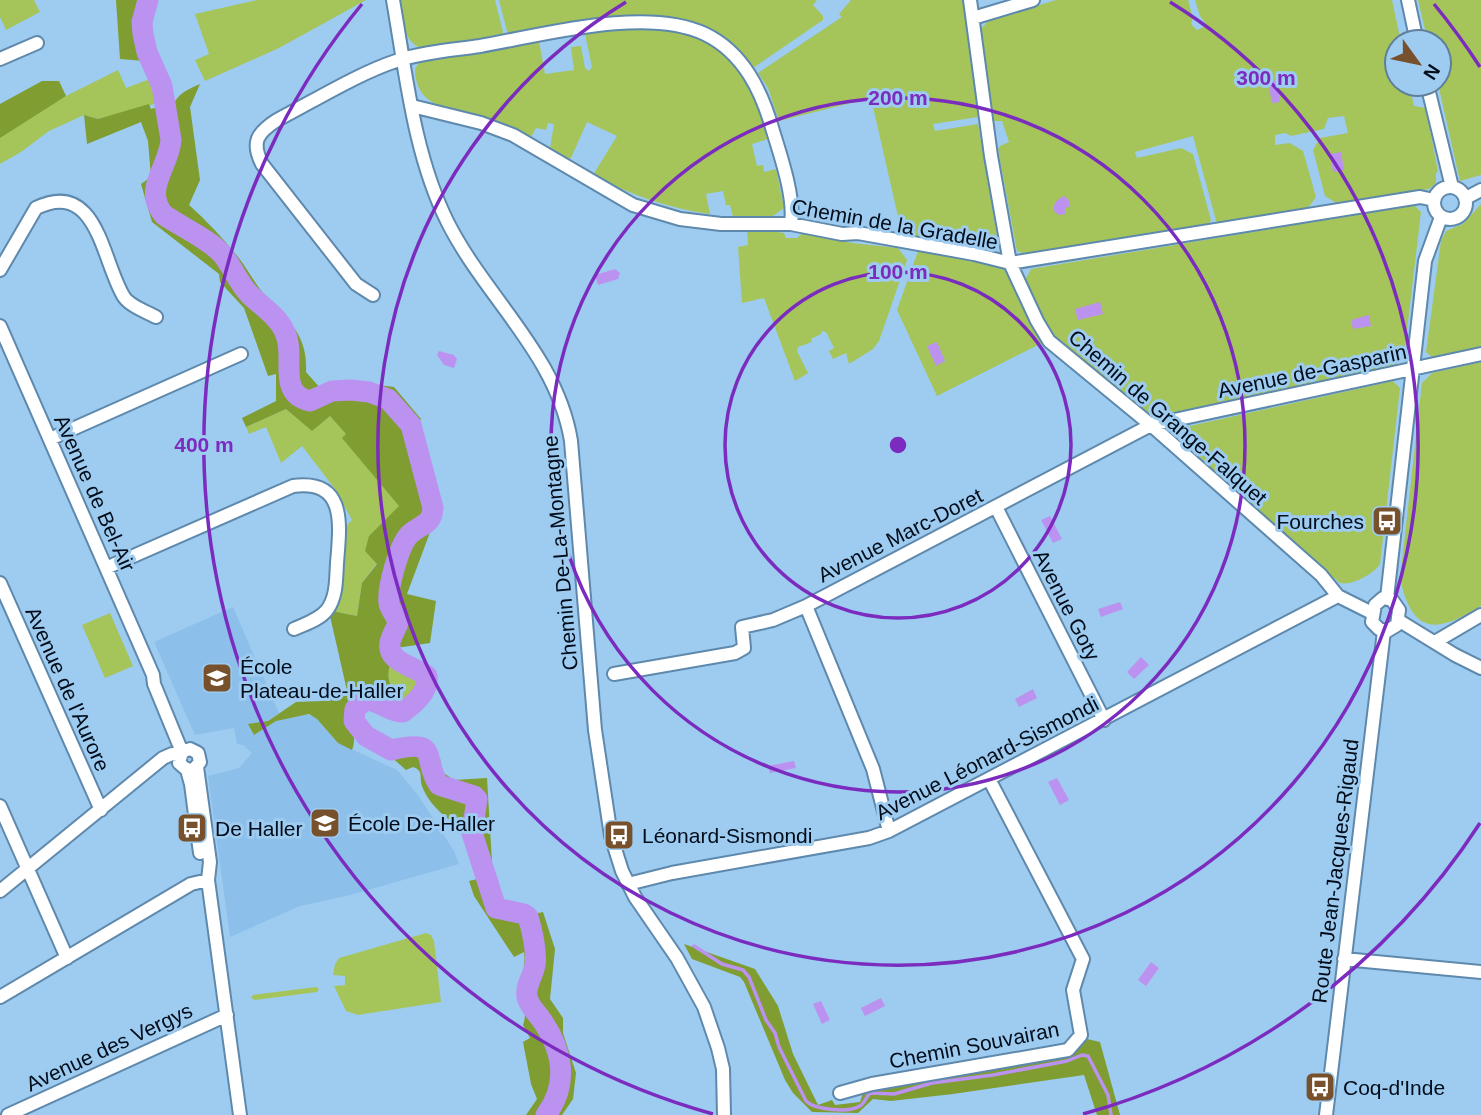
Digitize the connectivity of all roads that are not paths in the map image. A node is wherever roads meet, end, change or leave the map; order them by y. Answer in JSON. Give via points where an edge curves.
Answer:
{"nodes":[{"id":1,"x":393,"y":0,"type":"edge"},
{"id":2,"x":970,"y":0,"type":"edge"},
{"id":3,"x":1032,"y":0,"type":"edge"},
{"id":4,"x":1408,"y":0,"type":"edge"},
{"id":5,"x":973,"y":18,"type":"junction"},
{"id":6,"x":1414,"y":28,"type":"edge"},
{"id":7,"x":37,"y":43,"type":"dead end"},
{"id":8,"x":403,"y":58,"type":"junction"},
{"id":9,"x":0,"y":59,"type":"edge"},
{"id":10,"x":1430,"y":98,"type":"edge"},
{"id":11,"x":412,"y":106,"type":"junction"},
{"id":12,"x":1452,"y":187,"type":"junction"},
{"id":13,"x":1481,"y":190,"type":"edge"},
{"id":14,"x":1466,"y":198,"type":"junction"},
{"id":15,"x":1434,"y":200,"type":"junction"},
{"id":16,"x":1441,"y":217,"type":"junction"},
{"id":17,"x":790,"y":224,"type":"junction"},
{"id":18,"x":1010,"y":263,"type":"junction"},
{"id":19,"x":0,"y":270,"type":"edge"},
{"id":20,"x":373,"y":295,"type":"dead end"},
{"id":21,"x":156,"y":317,"type":"dead end"},
{"id":22,"x":0,"y":326,"type":"edge"},
{"id":23,"x":240,"y":354,"type":"dead end"},
{"id":24,"x":1481,"y":354,"type":"edge"},
{"id":25,"x":1413,"y":370,"type":"junction"},
{"id":26,"x":1151,"y":425,"type":"junction"},
{"id":27,"x":50,"y":439,"type":"junction"},
{"id":28,"x":996,"y":507,"type":"junction"},
{"id":29,"x":106,"y":568,"type":"junction"},
{"id":30,"x":0,"y":583,"type":"edge"},
{"id":31,"x":1338,"y":596,"type":"junction"},
{"id":32,"x":1387,"y":598,"type":"junction"},
{"id":33,"x":806,"y":606,"type":"junction"},
{"id":34,"x":1372,"y":613,"type":"junction"},
{"id":35,"x":1481,"y":615,"type":"edge"},
{"id":36,"x":1398,"y":620,"type":"junction"},
{"id":37,"x":294,"y":629,"type":"dead end"},
{"id":38,"x":1384,"y":631,"type":"junction"},
{"id":39,"x":1435,"y":642,"type":"junction"},
{"id":40,"x":1481,"y":668,"type":"edge"},
{"id":41,"x":614,"y":674,"type":"dead end"},
{"id":42,"x":1104,"y":719,"type":"junction"},
{"id":43,"x":185,"y":752,"type":"junction"},
{"id":44,"x":192,"y":769,"type":"junction"},
{"id":45,"x":989,"y":779,"type":"junction"},
{"id":46,"x":0,"y":806,"type":"edge"},
{"id":47,"x":101,"y":810,"type":"junction"},
{"id":48,"x":889,"y":831,"type":"junction"},
{"id":49,"x":28,"y":869,"type":"junction"},
{"id":50,"x":208,"y":880,"type":"junction"},
{"id":51,"x":628,"y":884,"type":"junction"},
{"id":52,"x":0,"y":891,"type":"edge"},
{"id":53,"x":67,"y":958,"type":"junction"},
{"id":54,"x":1344,"y":959,"type":"junction"},
{"id":55,"x":1481,"y":972,"type":"edge"},
{"id":56,"x":0,"y":997,"type":"edge"},
{"id":57,"x":227,"y":1015,"type":"junction"},
{"id":58,"x":839,"y":1093,"type":"dead end"},
{"id":59,"x":8,"y":1115,"type":"edge"},
{"id":60,"x":240,"y":1115,"type":"edge"},
{"id":61,"x":724,"y":1115,"type":"edge"},
{"id":62,"x":1325,"y":1115,"type":"edge"}],
"edges":[{"from":1,"to":8,"type":"street","name":"Chemin De-La-Montagne"},
{"from":2,"to":5,"type":"street","name":"Chemin de Grange-Falquet"},
{"from":3,"to":5,"type":"street"},
{"from":4,"to":6,"type":"street"},
{"from":5,"to":18,"type":"street","name":"Chemin de Grange-Falquet"},
{"from":7,"to":9,"type":"street"},
{"from":8,"to":11,"type":"street","name":"Chemin De-La-Montagne"},
{"from":8,"to":17,"type":"street","via":[[615,23],[667,23],[705,34],[732,53],[760,91],[793,211]]},
{"from":8,"to":20,"type":"street","via":[[276,120],[255,144],[262,164],[356,285]]},
{"from":10,"to":12,"type":"street"},
{"from":11,"to":17,"type":"street","name":"Chemin de la Gradelle","via":[[481,122],[513,135],[633,205],[680,219],[721,224]]},
{"from":11,"to":51,"type":"street","name":"Chemin De-La-Montagne","via":[[449,225],[550,376],[566,415],[599,766],[611,836]]},
{"from":12,"to":14,"type":"street"},
{"from":12,"to":15,"type":"street","via":[[1439,192]]},
{"from":13,"to":14,"type":"street"},
{"from":14,"to":16,"type":"street","via":[[1460,216]]},
{"from":15,"to":16,"type":"street"},
{"from":15,"to":18,"type":"street","name":"Chemin de la Gradelle","via":[[1420,197]]},
{"from":16,"to":25,"type":"street","via":[[1425,261]]},
{"from":17,"to":18,"type":"street","name":"Chemin de la Gradelle"},
{"from":18,"to":26,"type":"street","name":"Chemin de Grange-Falquet","via":[[1049,341]]},
{"from":19,"to":21,"type":"street","via":[[36,208],[66,202],[82,211],[93,225],[125,299]]},
{"from":22,"to":27,"type":"street","name":"Avenue de Bel-Air"},
{"from":23,"to":27,"type":"street"},
{"from":24,"to":25,"type":"street","name":"Avenue de-Gasparin"},
{"from":25,"to":26,"type":"street","name":"Avenue de-Gasparin"},
{"from":25,"to":32,"type":"street"},
{"from":26,"to":28,"type":"street","name":"Avenue Marc-Doret"},
{"from":26,"to":31,"type":"street","name":"Chemin de Grange-Falquet","via":[[1321,575]]},
{"from":27,"to":29,"type":"street","name":"Avenue de Bel-Air"},
{"from":28,"to":33,"type":"street","name":"Avenue Marc-Doret"},
{"from":28,"to":42,"type":"street","name":"Avenue Goty"},
{"from":29,"to":37,"type":"street","via":[[293,486],[316,486],[332,498],[340,517],[335,590],[325,612]]},
{"from":29,"to":43,"type":"street","name":"Avenue de Bel-Air","via":[[153,675],[164,688]]},
{"from":30,"to":47,"type":"street","name":"Avenue de l'Aurore"},
{"from":31,"to":34,"type":"street","name":"Chemin de Grange-Falquet"},
{"from":31,"to":42,"type":"street","name":"Avenue Léonard-Sismondi"},
{"from":32,"to":34,"type":"street","via":[[1377,602]]},
{"from":32,"to":36,"type":"street","via":[[1397,606]]},
{"from":33,"to":41,"type":"street","via":[[741,627],[744,648],[735,653]]},
{"from":33,"to":48,"type":"street","name":"Avenue Marc-Doret","via":[[873,769]]},
{"from":34,"to":38,"type":"street","via":[[1375,626]]},
{"from":35,"to":39,"type":"street"},
{"from":36,"to":38,"type":"street","via":[[1394,628]]},
{"from":36,"to":39,"type":"street"},
{"from":38,"to":54,"type":"street","name":"Route Jean-Jacques-Rigaud"},
{"from":39,"to":40,"type":"street"},
{"from":42,"to":45,"type":"street","name":"Avenue Léonard-Sismondi"},
{"from":43,"to":44,"type":"street","name":"Avenue de Bel-Air","via":[[179,763]]},
{"from":43,"to":44,"type":"street","name":"Avenue de Bel-Air","via":[[199,756]]},
{"from":43,"to":47,"type":"street","via":[[163,758]]},
{"from":44,"to":50,"type":"street","name":"Avenue de Bel-Air","via":[[210,862]]},
{"from":45,"to":48,"type":"street","name":"Avenue Léonard-Sismondi"},
{"from":45,"to":58,"type":"street","name":"Chemin Souvairan","via":[[1083,960],[1073,990],[1081,1035],[1068,1050]]},
{"from":46,"to":49,"type":"street"},
{"from":47,"to":49,"type":"street"},
{"from":48,"to":51,"type":"street","name":"Avenue Léonard-Sismondi"},
{"from":49,"to":52,"type":"street"},
{"from":49,"to":53,"type":"street"},
{"from":50,"to":53,"type":"street","via":[[191,884]]},
{"from":50,"to":57,"type":"street","name":"Avenue de Bel-Air"},
{"from":51,"to":61,"type":"street","name":"Chemin De-La-Montagne","via":[[704,1007],[723,1069]]},
{"from":53,"to":56,"type":"street"},
{"from":54,"to":55,"type":"street"},
{"from":54,"to":62,"type":"street","name":"Route Jean-Jacques-Rigaud"},
{"from":57,"to":59,"type":"street","name":"Avenue des Vergys"},
{"from":57,"to":60,"type":"street","name":"Avenue de Bel-Air"}]}
